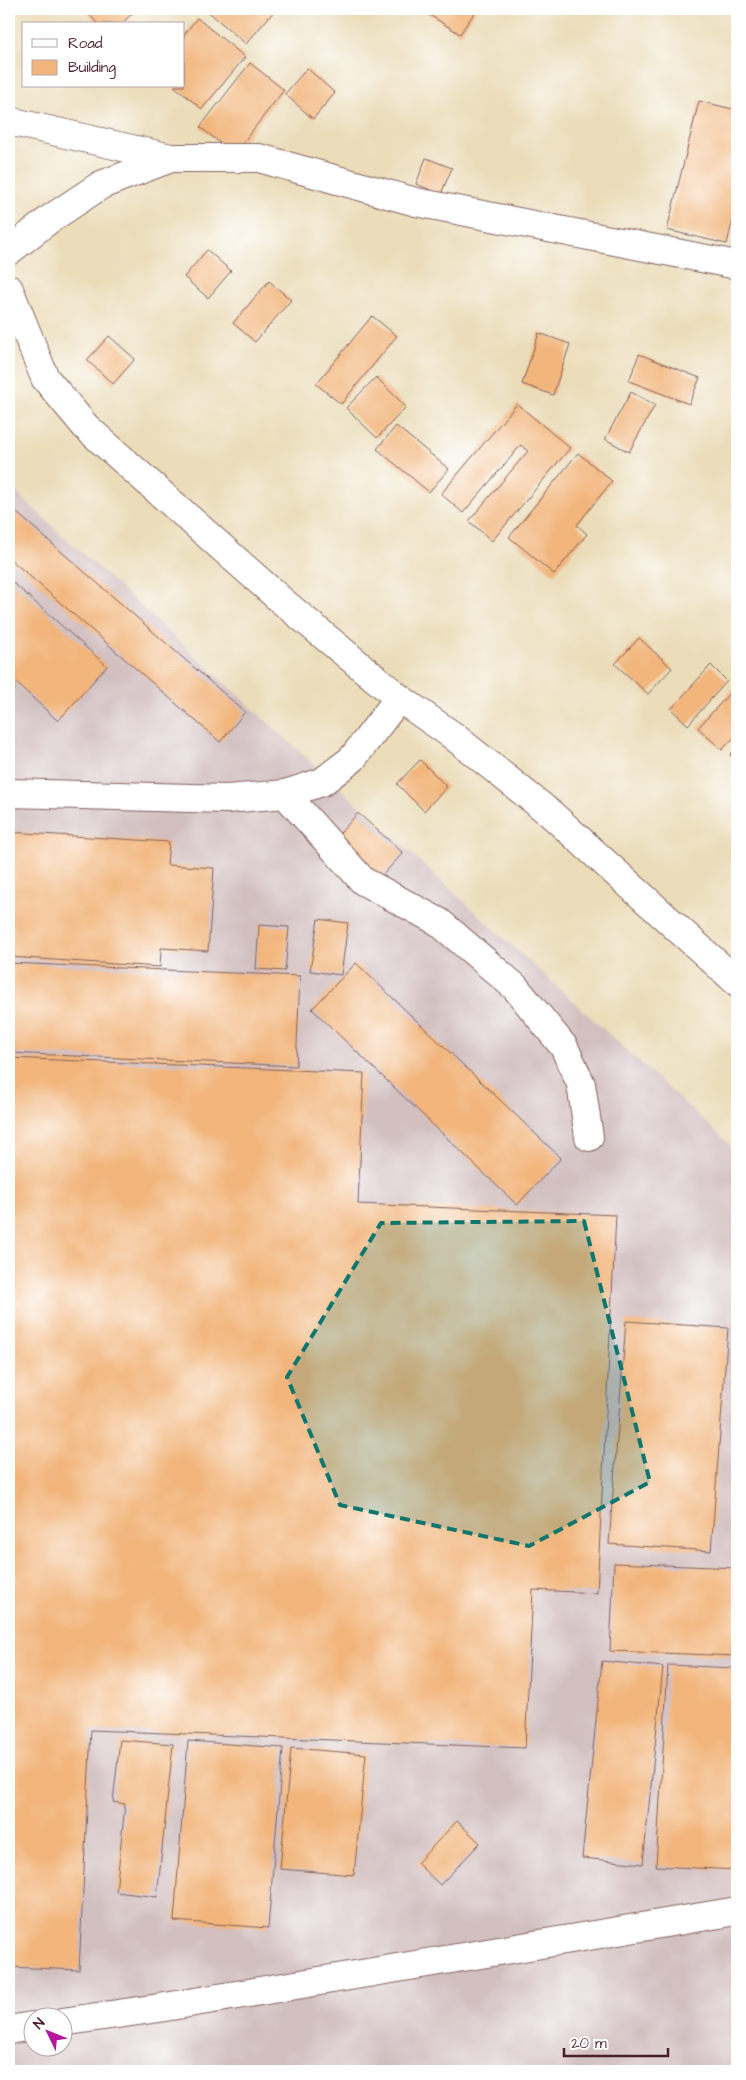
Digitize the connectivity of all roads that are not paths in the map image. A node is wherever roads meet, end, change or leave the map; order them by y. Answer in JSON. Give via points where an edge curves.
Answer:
{"nodes":[{"id":1,"x":9,"y":121,"type":"edge"},
{"id":2,"x":171,"y":158,"type":"junction"},
{"id":3,"x":9,"y":251,"type":"edge"},
{"id":4,"x":737,"y":265,"type":"edge"},
{"id":5,"x":9,"y":289,"type":"edge"},
{"id":6,"x":398,"y":698,"type":"junction"},
{"id":7,"x":9,"y":793,"type":"edge"},
{"id":8,"x":285,"y":794,"type":"junction"},
{"id":9,"x":737,"y":982,"type":"edge"},
{"id":10,"x":589,"y":1136,"type":"dead end"},
{"id":11,"x":737,"y":1912,"type":"edge"},
{"id":12,"x":72,"y":2021,"type":"edge"},
{"id":13,"x":22,"y":2028,"type":"edge"},
{"id":14,"x":9,"y":2030,"type":"edge"}],
"edges":[{"from":1,"to":2,"type":"street"},
{"from":2,"to":3,"type":"street","via":[[101,185]]},
{"from":2,"to":4,"type":"street","via":[[259,158],[416,202]]},
{"from":5,"to":6,"type":"street","via":[[45,378],[86,427],[282,601]]},
{"from":6,"to":8,"type":"street","via":[[352,759],[322,782]]},
{"from":6,"to":9,"type":"street","via":[[452,735],[551,814]]},
{"from":7,"to":8,"type":"street","via":[[227,799]]},
{"from":8,"to":10,"type":"street","via":[[363,881],[439,922],[515,987],[564,1047],[581,1084]]},
{"from":11,"to":12,"type":"street"},
{"from":13,"to":14,"type":"street"}]}
